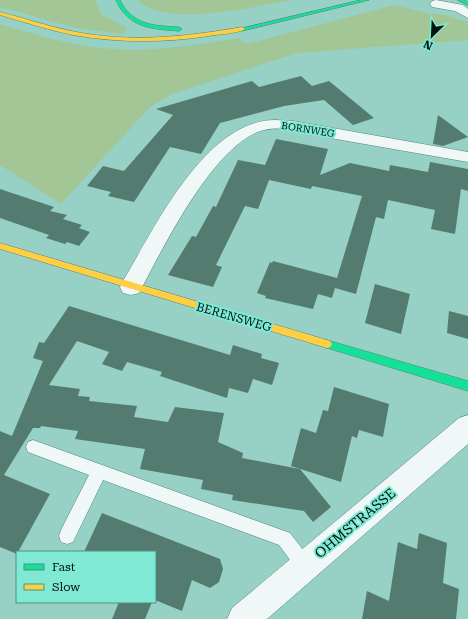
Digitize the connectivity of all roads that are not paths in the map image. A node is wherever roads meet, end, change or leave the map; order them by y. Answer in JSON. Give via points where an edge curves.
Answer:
{"nodes":[{"id":1,"x":118,"y":0,"type":"edge"},
{"id":2,"x":335,"y":0,"type":"edge"},
{"id":3,"x":367,"y":0,"type":"edge"},
{"id":4,"x":460,"y":0,"type":"edge"},
{"id":5,"x":436,"y":4,"type":"dead end"},
{"id":6,"x":468,"y":4,"type":"edge"},
{"id":7,"x":0,"y":13,"type":"edge"},
{"id":8,"x":468,"y":14,"type":"edge"},
{"id":9,"x":468,"y":157,"type":"edge"},
{"id":10,"x":0,"y":246,"type":"edge"},
{"id":11,"x":131,"y":287,"type":"junction"},
{"id":12,"x":468,"y":386,"type":"edge"},
{"id":13,"x":468,"y":427,"type":"edge"},
{"id":14,"x":33,"y":447,"type":"dead end"},
{"id":15,"x":100,"y":472,"type":"junction"},
{"id":16,"x":67,"y":536,"type":"dead end"},
{"id":17,"x":305,"y":566,"type":"junction"},
{"id":18,"x":254,"y":615,"type":"edge"}],
"edges":[{"from":1,"to":2,"type":"main road","via":[[123,12],[141,23],[156,27],[201,29],[245,22]]},
{"from":3,"to":7,"type":"main road","via":[[220,33],[148,41],[109,39],[72,33]]},
{"from":4,"to":6,"type":"main road"},
{"from":5,"to":8,"type":"street","via":[[459,8]]},
{"from":9,"to":11,"type":"street","name":"BORNWEG","via":[[293,126],[258,126],[236,138],[196,177]]},
{"from":10,"to":11,"type":"main road","name":"BERENSWEG"},
{"from":11,"to":12,"type":"main road","name":"BERENSWEG"},
{"from":13,"to":17,"type":"street","name":"OHMSTRASSE"},
{"from":14,"to":15,"type":"lane"},
{"from":15,"to":16,"type":"lane"},
{"from":15,"to":17,"type":"lane","via":[[284,539]]},
{"from":17,"to":18,"type":"street","name":"OHMSTRASSE"}]}
